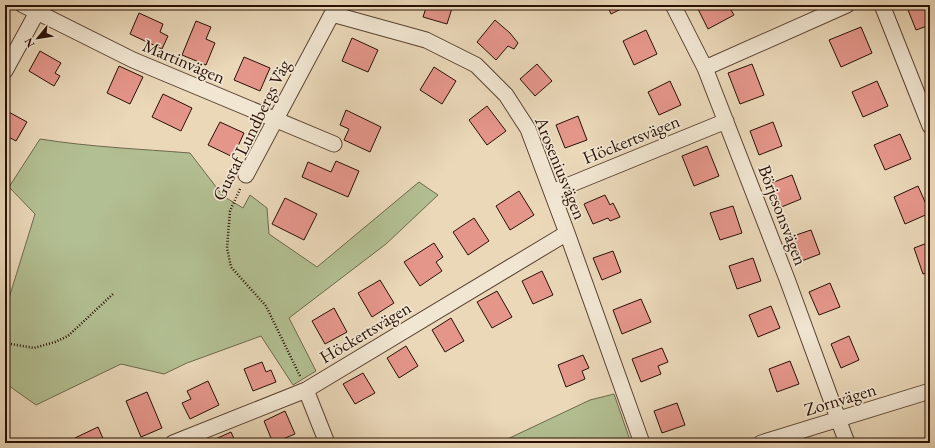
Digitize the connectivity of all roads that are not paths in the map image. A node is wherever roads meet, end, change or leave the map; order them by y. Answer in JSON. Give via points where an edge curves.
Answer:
{"nodes":[{"id":1,"x":22,"y":5,"type":"edge"},
{"id":2,"x":673,"y":5,"type":"edge"},
{"id":3,"x":847,"y":5,"type":"edge"},
{"id":4,"x":882,"y":5,"type":"edge"},
{"id":5,"x":39,"y":9,"type":"edge"},
{"id":6,"x":333,"y":9,"type":"edge"},
{"id":7,"x":704,"y":68,"type":"junction"},
{"id":8,"x":5,"y":71,"type":"edge"},
{"id":9,"x":276,"y":119,"type":"junction"},
{"id":10,"x":726,"y":121,"type":"junction"},
{"id":11,"x":930,"y":124,"type":"edge"},
{"id":12,"x":334,"y":144,"type":"dead end"},
{"id":13,"x":246,"y":175,"type":"road end"},
{"id":14,"x":552,"y":192,"type":"junction"},
{"id":15,"x":567,"y":233,"type":"junction"},
{"id":16,"x":306,"y":390,"type":"junction"},
{"id":17,"x":930,"y":391,"type":"edge"},
{"id":18,"x":838,"y":419,"type":"junction"},
{"id":19,"x":173,"y":443,"type":"edge"},
{"id":20,"x":327,"y":443,"type":"edge"},
{"id":21,"x":642,"y":443,"type":"edge"},
{"id":22,"x":761,"y":443,"type":"edge"},
{"id":23,"x":847,"y":443,"type":"edge"}],
"edges":[{"from":1,"to":5,"type":"street","name":"Martinvägen"},
{"from":2,"to":7,"type":"street","name":"Börjesonsvägen"},
{"from":3,"to":7,"type":"street"},
{"from":4,"to":11,"type":"street"},
{"from":5,"to":8,"type":"street"},
{"from":5,"to":9,"type":"street","name":"Martinvägen","via":[[133,60]]},
{"from":6,"to":9,"type":"street","name":"Gustaf Lundbergs Väg"},
{"from":6,"to":14,"type":"street","name":"Aroseniusvägen","via":[[426,40],[476,65],[506,95],[528,129]]},
{"from":7,"to":10,"type":"street","name":"Börjesonsvägen"},
{"from":9,"to":12,"type":"street","name":"Martinvägen"},
{"from":9,"to":13,"type":"street","name":"Gustaf Lundbergs Väg"},
{"from":10,"to":14,"type":"street","name":"Höckertsvägen"},
{"from":10,"to":18,"type":"street","name":"Börjesonsvägen"},
{"from":14,"to":15,"type":"street","name":"Aroseniusvägen"},
{"from":15,"to":16,"type":"street","name":"Höckertsvägen"},
{"from":15,"to":21,"type":"street","name":"Aroseniusvägen"},
{"from":16,"to":19,"type":"street","name":"Höckertsvägen"},
{"from":16,"to":20,"type":"street"},
{"from":17,"to":18,"type":"street","name":"Zornvägen"},
{"from":18,"to":22,"type":"street","name":"Zornvägen"},
{"from":18,"to":23,"type":"street","name":"Börjesonsvägen"}]}
